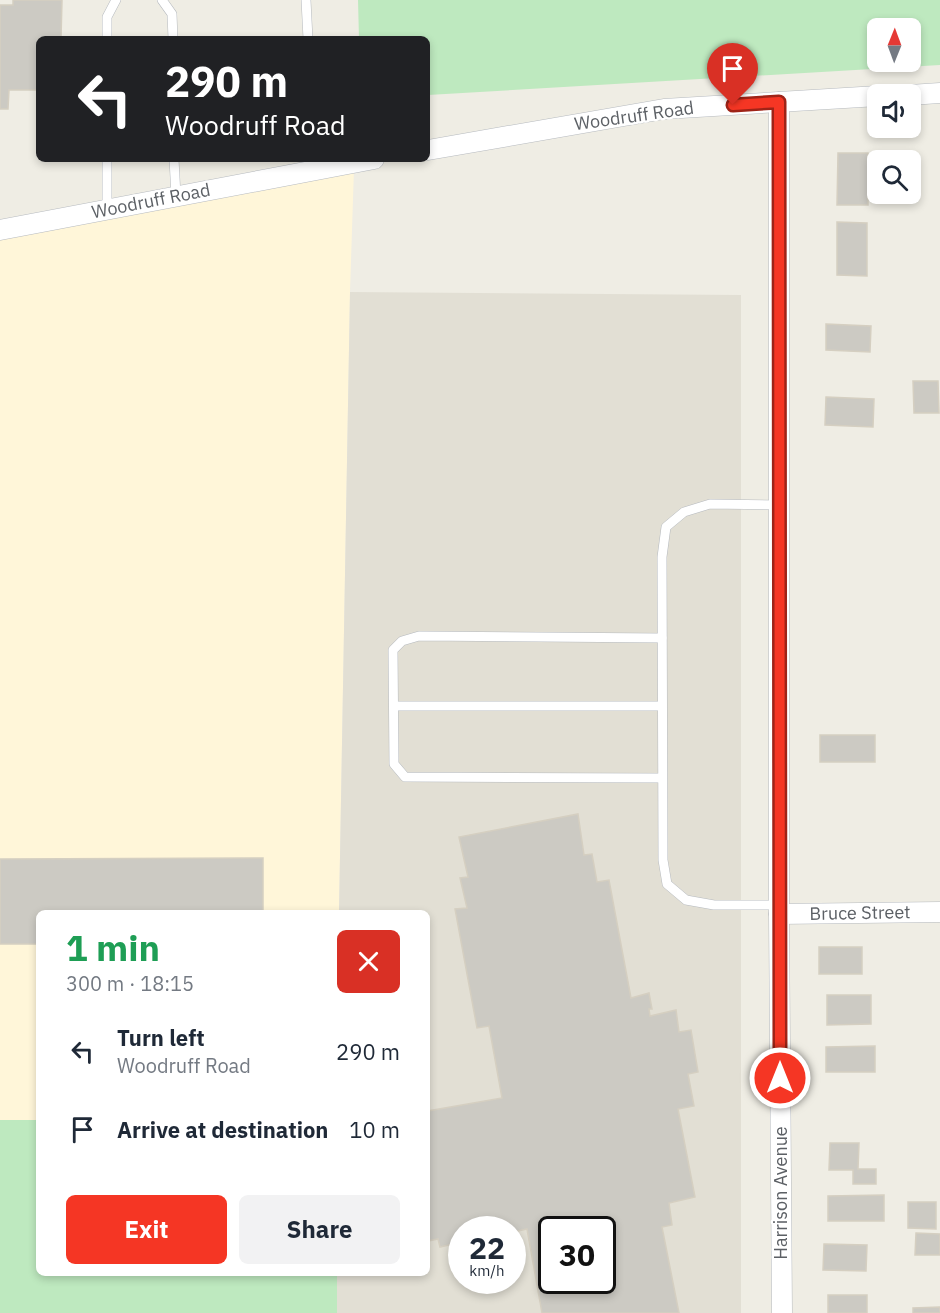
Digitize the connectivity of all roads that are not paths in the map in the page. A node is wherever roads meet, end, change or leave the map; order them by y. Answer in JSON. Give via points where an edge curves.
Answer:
{"nodes":[{"id":1,"x":117,"y":0,"type":"edge"},
{"id":2,"x":162,"y":0,"type":"edge"},
{"id":3,"x":306,"y":0,"type":"edge"},
{"id":4,"x":107,"y":36,"type":"edge"},
{"id":5,"x":172,"y":36,"type":"edge"},
{"id":6,"x":308,"y":36,"type":"edge"},
{"id":7,"x":940,"y":93,"type":"edge"},
{"id":8,"x":921,"y":94,"type":"edge"},
{"id":9,"x":867,"y":97,"type":"edge"},
{"id":10,"x":779,"y":102,"type":"junction"},
{"id":11,"x":430,"y":150,"type":"edge"},
{"id":12,"x":107,"y":162,"type":"edge"},
{"id":13,"x":174,"y":162,"type":"edge"},
{"id":14,"x":339,"y":162,"type":"edge"},
{"id":15,"x":316,"y":164,"type":"edge"},
{"id":16,"x":176,"y":196,"type":"junction"},
{"id":17,"x":107,"y":209,"type":"junction"},
{"id":18,"x":0,"y":230,"type":"edge"},
{"id":19,"x":779,"y":505,"type":"junction"},
{"id":20,"x":662,"y":638,"type":"junction"},
{"id":21,"x":393,"y":706,"type":"junction"},
{"id":22,"x":662,"y":706,"type":"junction"},
{"id":23,"x":662,"y":778,"type":"junction"},
{"id":24,"x":779,"y":910,"type":"junction"},
{"id":25,"x":940,"y":912,"type":"edge"},
{"id":26,"x":782,"y":1313,"type":"edge"}],
"edges":[{"from":1,"to":4,"type":"lane","via":[[107,17]]},
{"from":2,"to":5,"type":"lane","via":[[172,14]]},
{"from":3,"to":6,"type":"lane"},
{"from":7,"to":8,"type":"street"},
{"from":9,"to":10,"type":"street","name":"Woodruff Road"},
{"from":10,"to":11,"type":"street","name":"Woodruff Road","via":[[664,109]]},
{"from":10,"to":19,"type":"street","name":"Harrison Avenue"},
{"from":12,"to":17,"type":"lane"},
{"from":13,"to":16,"type":"lane"},
{"from":14,"to":15,"type":"street","name":"Woodruff Road"},
{"from":15,"to":16,"type":"street","name":"Woodruff Road"},
{"from":16,"to":17,"type":"street","name":"Woodruff Road"},
{"from":17,"to":18,"type":"street","name":"Woodruff Road"},
{"from":19,"to":20,"type":"lane","via":[[710,504],[684,512],[666,527]]},
{"from":19,"to":24,"type":"street","name":"Harrison Avenue"},
{"from":20,"to":21,"type":"lane","via":[[419,636],[402,641],[393,650]]},
{"from":20,"to":22,"type":"lane"},
{"from":21,"to":22,"type":"lane"},
{"from":21,"to":23,"type":"lane","via":[[394,764],[405,777]]},
{"from":22,"to":23,"type":"lane"},
{"from":23,"to":24,"type":"lane","via":[[667,884],[686,900]]},
{"from":24,"to":25,"type":"street","name":"Bruce Street"},
{"from":24,"to":26,"type":"street","name":"Harrison Avenue"}]}
